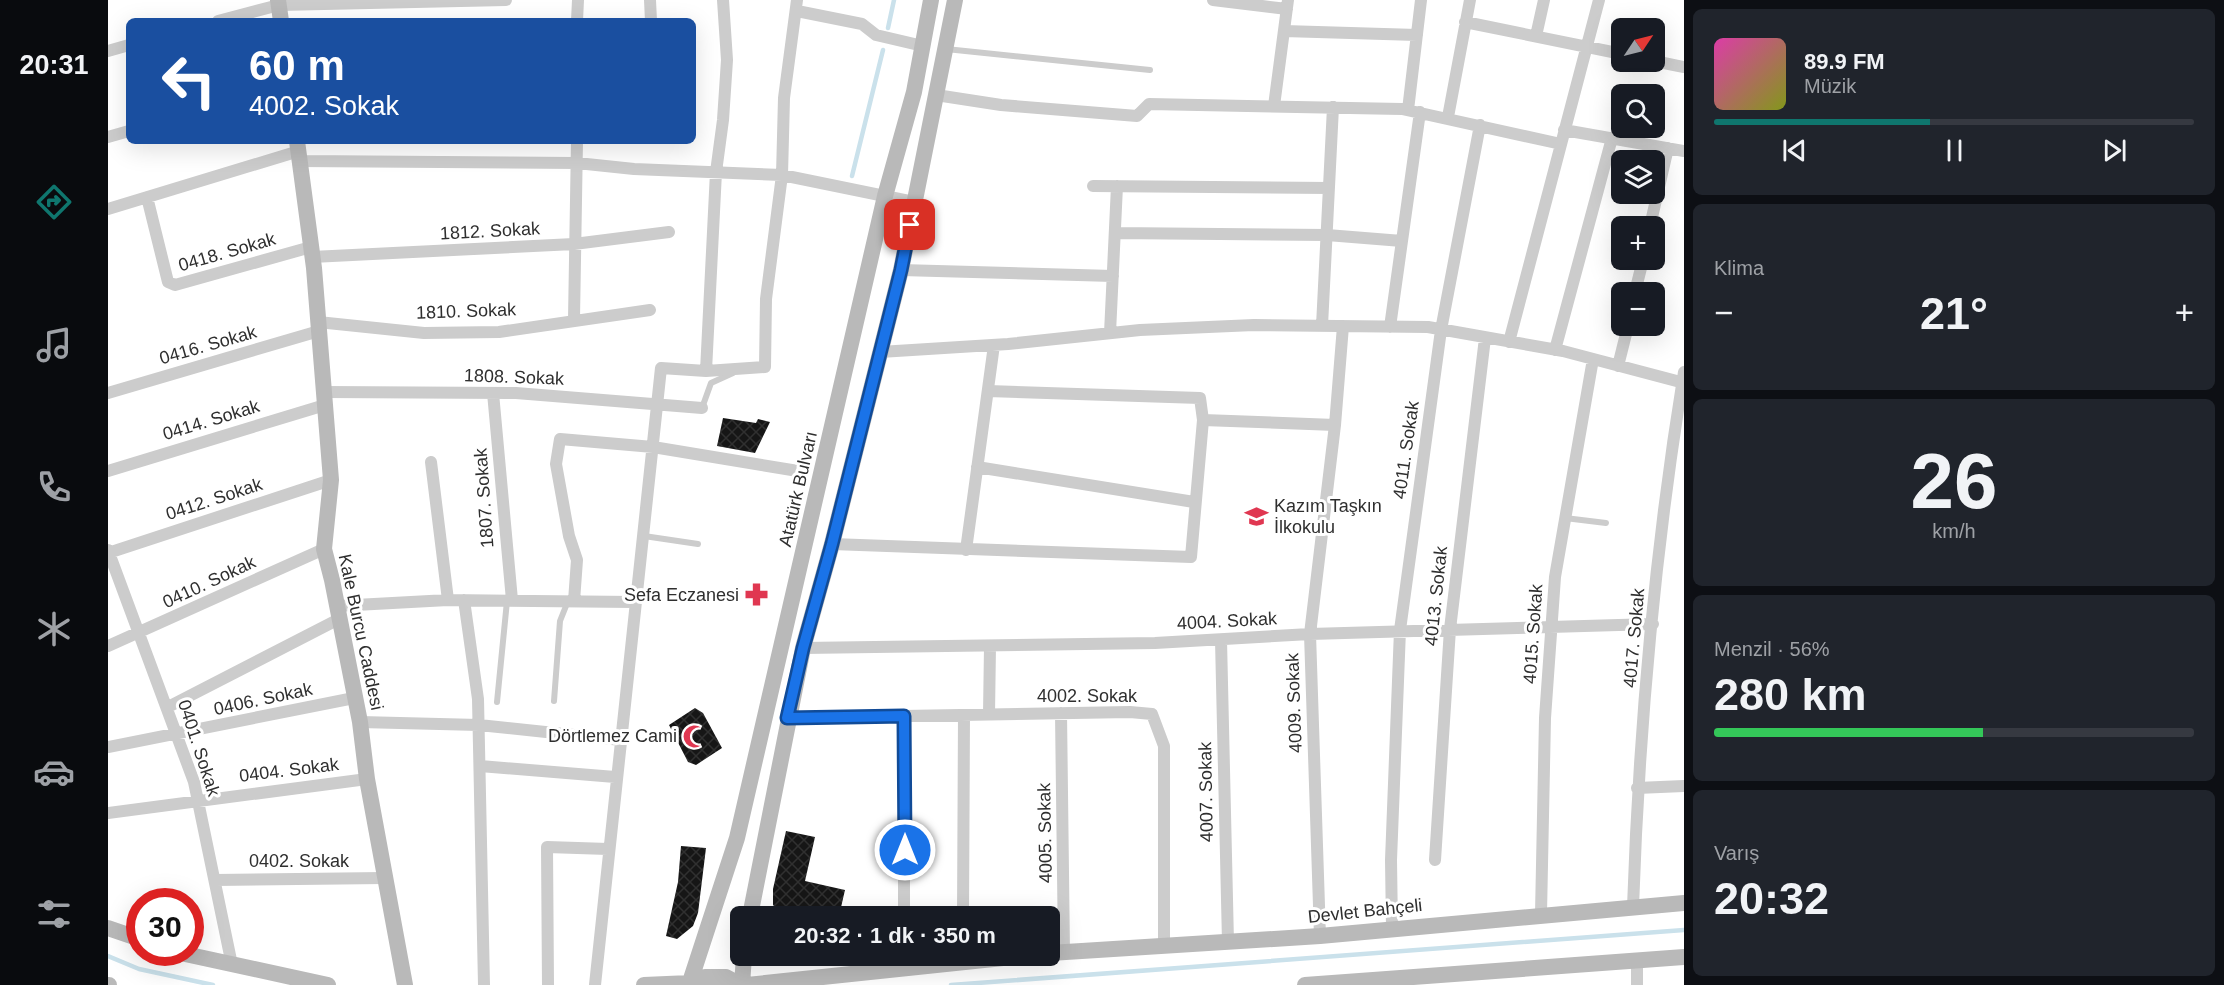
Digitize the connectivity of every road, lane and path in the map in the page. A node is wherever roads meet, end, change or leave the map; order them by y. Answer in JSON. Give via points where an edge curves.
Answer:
{"nodes":[{"id":1,"x":506,"y":0,"type":"edge"},
{"id":2,"x":578,"y":0,"type":"edge"},
{"id":3,"x":650,"y":0,"type":"edge"},
{"id":4,"x":723,"y":0,"type":"edge"},
{"id":5,"x":931,"y":0,"type":"edge"},
{"id":6,"x":955,"y":0,"type":"edge"},
{"id":7,"x":1213,"y":0,"type":"edge"},
{"id":8,"x":1421,"y":0,"type":"edge"},
{"id":9,"x":1470,"y":0,"type":"edge"},
{"id":10,"x":1544,"y":0,"type":"edge"},
{"id":11,"x":1599,"y":0,"type":"edge"},
{"id":12,"x":1229,"y":1,"type":"edge"},
{"id":13,"x":1288,"y":4,"type":"edge"},
{"id":14,"x":797,"y":5,"type":"edge"},
{"id":15,"x":279,"y":9,"type":"edge"},
{"id":16,"x":233,"y":18,"type":"edge"},
{"id":17,"x":577,"y":18,"type":"edge"},
{"id":18,"x":651,"y":18,"type":"edge"},
{"id":19,"x":1465,"y":22,"type":"junction"},
{"id":20,"x":1284,"y":32,"type":"junction"},
{"id":21,"x":1417,"y":35,"type":"junction"},
{"id":22,"x":1536,"y":36,"type":"junction"},
{"id":23,"x":126,"y":46,"type":"edge"},
{"id":24,"x":924,"y":46,"type":"junction"},
{"id":25,"x":1587,"y":46,"type":"junction"},
{"id":26,"x":946,"y":49,"type":"junction"},
{"id":27,"x":108,"y":51,"type":"edge"},
{"id":28,"x":1611,"y":51,"type":"edge"},
{"id":29,"x":1665,"y":63,"type":"edge"},
{"id":30,"x":1684,"y":67,"type":"edge"},
{"id":31,"x":1150,"y":70,"type":"dead end"},
{"id":32,"x":936,"y":96,"type":"junction"},
{"id":33,"x":1274,"y":106,"type":"junction"},
{"id":34,"x":1333,"y":107,"type":"junction"},
{"id":35,"x":1414,"y":111,"type":"junction"},
{"id":36,"x":1448,"y":117,"type":"junction"},
{"id":37,"x":1480,"y":125,"type":"junction"},
{"id":38,"x":1564,"y":130,"type":"junction"},
{"id":39,"x":126,"y":132,"type":"edge"},
{"id":40,"x":108,"y":137,"type":"edge"},
{"id":41,"x":1611,"y":138,"type":"edge"},
{"id":42,"x":1612,"y":138,"type":"joint"},
{"id":43,"x":577,"y":144,"type":"edge"},
{"id":44,"x":1561,"y":144,"type":"junction"},
{"id":45,"x":1668,"y":148,"type":"junction"},
{"id":46,"x":298,"y":151,"type":"edge"},
{"id":47,"x":1684,"y":151,"type":"edge"},
{"id":48,"x":577,"y":164,"type":"junction"},
{"id":49,"x":716,"y":172,"type":"junction"},
{"id":50,"x":783,"y":175,"type":"junction"},
{"id":51,"x":1093,"y":186,"type":"dead end"},
{"id":52,"x":1117,"y":186,"type":"junction"},
{"id":53,"x":1329,"y":188,"type":"junction"},
{"id":54,"x":885,"y":196,"type":"junction"},
{"id":55,"x":147,"y":197,"type":"junction"},
{"id":56,"x":914,"y":202,"type":"junction"},
{"id":57,"x":108,"y":209,"type":"edge"},
{"id":58,"x":1652,"y":216,"type":"edge"},
{"id":59,"x":669,"y":232,"type":"dead end"},
{"id":60,"x":1115,"y":233,"type":"junction"},
{"id":61,"x":1327,"y":235,"type":"junction"},
{"id":62,"x":1402,"y":241,"type":"junction"},
{"id":63,"x":574,"y":244,"type":"junction"},
{"id":64,"x":312,"y":252,"type":"junction"},
{"id":65,"x":901,"y":270,"type":"junction"},
{"id":66,"x":1113,"y":276,"type":"junction"},
{"id":67,"x":650,"y":310,"type":"dead end"},
{"id":68,"x":574,"y":319,"type":"junction"},
{"id":69,"x":1322,"y":326,"type":"junction"},
{"id":70,"x":1343,"y":326,"type":"junction"},
{"id":71,"x":319,"y":327,"type":"junction"},
{"id":72,"x":1390,"y":327,"type":"junction"},
{"id":73,"x":1441,"y":330,"type":"junction"},
{"id":74,"x":1110,"y":333,"type":"junction"},
{"id":75,"x":1626,"y":336,"type":"edge"},
{"id":76,"x":1485,"y":338,"type":"junction"},
{"id":77,"x":1509,"y":342,"type":"junction"},
{"id":78,"x":994,"y":345,"type":"junction"},
{"id":79,"x":1555,"y":350,"type":"junction"},
{"id":80,"x":880,"y":352,"type":"junction"},
{"id":81,"x":1593,"y":359,"type":"junction"},
{"id":82,"x":1618,"y":366,"type":"junction"},
{"id":83,"x":741,"y":369,"type":"junction"},
{"id":84,"x":705,"y":371,"type":"junction"},
{"id":85,"x":1683,"y":379,"type":"edge"},
{"id":86,"x":988,"y":391,"type":"junction"},
{"id":87,"x":108,"y":393,"type":"edge"},
{"id":88,"x":493,"y":393,"type":"junction"},
{"id":89,"x":324,"y":398,"type":"junction"},
{"id":90,"x":658,"y":404,"type":"junction"},
{"id":91,"x":702,"y":408,"type":"joint"},
{"id":92,"x":1203,"y":420,"type":"junction"},
{"id":93,"x":1335,"y":425,"type":"junction"},
{"id":94,"x":653,"y":447,"type":"junction"},
{"id":95,"x":431,"y":462,"type":"dead end"},
{"id":96,"x":977,"y":467,"type":"junction"},
{"id":97,"x":108,"y":471,"type":"edge"},
{"id":98,"x":804,"y":472,"type":"dead end"},
{"id":99,"x":331,"y":480,"type":"junction"},
{"id":100,"x":1194,"y":502,"type":"junction"},
{"id":101,"x":1565,"y":518,"type":"junction"},
{"id":102,"x":1606,"y":523,"type":"dead end"},
{"id":103,"x":644,"y":536,"type":"junction"},
{"id":104,"x":698,"y":544,"type":"dead end"},
{"id":105,"x":832,"y":544,"type":"junction"},
{"id":106,"x":324,"y":549,"type":"junction"},
{"id":107,"x":966,"y":550,"type":"junction"},
{"id":108,"x":108,"y":552,"type":"edge"},
{"id":109,"x":448,"y":600,"type":"junction"},
{"id":110,"x":464,"y":600,"type":"junction"},
{"id":111,"x":509,"y":600,"type":"junction"},
{"id":112,"x":571,"y":601,"type":"junction"},
{"id":113,"x":634,"y":602,"type":"junction"},
{"id":114,"x":338,"y":612,"type":"junction"},
{"id":115,"x":1653,"y":624,"type":"junction"},
{"id":116,"x":1551,"y":627,"type":"junction"},
{"id":117,"x":1450,"y":629,"type":"junction"},
{"id":118,"x":1400,"y":630,"type":"junction"},
{"id":119,"x":140,"y":633,"type":"junction"},
{"id":120,"x":1310,"y":634,"type":"junction"},
{"id":121,"x":1221,"y":640,"type":"junction"},
{"id":122,"x":108,"y":646,"type":"edge"},
{"id":123,"x":990,"y":646,"type":"junction"},
{"id":124,"x":803,"y":648,"type":"junction"},
{"id":125,"x":354,"y":698,"type":"junction"},
{"id":126,"x":554,"y":700,"type":"dead end"},
{"id":127,"x":497,"y":702,"type":"dead end"},
{"id":128,"x":168,"y":707,"type":"junction"},
{"id":129,"x":1061,"y":713,"type":"junction"},
{"id":130,"x":988,"y":714,"type":"junction"},
{"id":131,"x":964,"y":715,"type":"junction"},
{"id":132,"x":904,"y":716,"type":"junction"},
{"id":133,"x":787,"y":718,"type":"junction"},
{"id":134,"x":360,"y":722,"type":"junction"},
{"id":135,"x":479,"y":725,"type":"junction"},
{"id":136,"x":178,"y":735,"type":"junction"},
{"id":137,"x":621,"y":740,"type":"junction"},
{"id":138,"x":108,"y":747,"type":"edge"},
{"id":139,"x":480,"y":766,"type":"junction"},
{"id":140,"x":615,"y":777,"type":"junction"},
{"id":141,"x":367,"y":779,"type":"junction"},
{"id":142,"x":1684,"y":786,"type":"edge"},
{"id":143,"x":1637,"y":788,"type":"junction"},
{"id":144,"x":198,"y":799,"type":"junction"},
{"id":145,"x":108,"y":813,"type":"edge"},
{"id":146,"x":608,"y":849,"type":"junction"},
{"id":147,"x":1435,"y":860,"type":"dead end"},
{"id":148,"x":384,"y":878,"type":"junction"},
{"id":149,"x":214,"y":880,"type":"junction"},
{"id":150,"x":1684,"y":903,"type":"edge"},
{"id":151,"x":752,"y":906,"type":"edge"},
{"id":152,"x":904,"y":906,"type":"edge"},
{"id":153,"x":963,"y":906,"type":"edge"},
{"id":154,"x":1058,"y":906,"type":"edge"},
{"id":155,"x":1633,"y":907,"type":"junction"},
{"id":156,"x":1541,"y":914,"type":"junction"},
{"id":157,"x":108,"y":928,"type":"edge"},
{"id":158,"x":1392,"y":928,"type":"junction"},
{"id":159,"x":126,"y":934,"type":"edge"},
{"id":160,"x":1320,"y":936,"type":"junction"},
{"id":161,"x":1228,"y":942,"type":"junction"},
{"id":162,"x":1164,"y":946,"type":"junction"},
{"id":163,"x":1060,"y":952,"type":"edge"},
{"id":164,"x":1684,"y":957,"type":"edge"},
{"id":165,"x":204,"y":958,"type":"edge"},
{"id":166,"x":1637,"y":960,"type":"junction"},
{"id":167,"x":232,"y":965,"type":"junction"},
{"id":168,"x":743,"y":966,"type":"edge"},
{"id":169,"x":870,"y":966,"type":"edge"},
{"id":170,"x":690,"y":984,"type":"edge"},
{"id":171,"x":328,"y":985,"type":"edge"},
{"id":172,"x":405,"y":985,"type":"edge"},
{"id":173,"x":484,"y":985,"type":"edge"},
{"id":174,"x":548,"y":985,"type":"edge"},
{"id":175,"x":595,"y":985,"type":"edge"},
{"id":176,"x":644,"y":985,"type":"edge"},
{"id":177,"x":742,"y":985,"type":"edge"},
{"id":178,"x":747,"y":985,"type":"edge"},
{"id":179,"x":1305,"y":985,"type":"edge"},
{"id":180,"x":1637,"y":985,"type":"edge"}],
"edges":[{"from":1,"to":15,"type":"street"},
{"from":2,"to":17,"type":"street"},
{"from":3,"to":18,"type":"street"},
{"from":4,"to":49,"type":"street","via":[[727,60]]},
{"from":5,"to":24,"type":"street","name":"Atatürk Bulvarı"},
{"from":6,"to":26,"type":"street"},
{"from":7,"to":12,"type":"street"},
{"from":8,"to":21,"type":"street"},
{"from":9,"to":19,"type":"street"},
{"from":10,"to":22,"type":"street"},
{"from":11,"to":25,"type":"street"},
{"from":12,"to":13,"type":"street"},
{"from":13,"to":20,"type":"street"},
{"from":14,"to":24,"type":"street","via":[[862,24],[876,35]]},
{"from":14,"to":50,"type":"street","via":[[784,98]]},
{"from":15,"to":16,"type":"street"},
{"from":19,"to":22,"type":"street"},
{"from":19,"to":36,"type":"street"},
{"from":20,"to":21,"type":"street"},
{"from":20,"to":33,"type":"street"},
{"from":21,"to":35,"type":"street"},
{"from":22,"to":25,"type":"street"},
{"from":23,"to":27,"type":"street"},
{"from":24,"to":54,"type":"street","name":"Atatürk Bulvarı"},
{"from":25,"to":28,"type":"street"},
{"from":25,"to":38,"type":"street"},
{"from":26,"to":31,"type":"lane"},
{"from":26,"to":32,"type":"street"},
{"from":29,"to":30,"type":"street"},
{"from":32,"to":33,"type":"street","via":[[1137,116],[1149,104]]},
{"from":32,"to":56,"type":"street"},
{"from":33,"to":34,"type":"street"},
{"from":34,"to":35,"type":"street"},
{"from":34,"to":53,"type":"street"},
{"from":35,"to":36,"type":"street"},
{"from":35,"to":62,"type":"street"},
{"from":36,"to":37,"type":"street"},
{"from":37,"to":44,"type":"street"},
{"from":37,"to":73,"type":"street","name":"4011. Sokak"},
{"from":38,"to":41,"type":"street"},
{"from":38,"to":44,"type":"street"},
{"from":39,"to":40,"type":"street"},
{"from":42,"to":45,"type":"street"},
{"from":42,"to":79,"type":"street"},
{"from":43,"to":48,"type":"street"},
{"from":44,"to":77,"type":"street"},
{"from":45,"to":47,"type":"street"},
{"from":45,"to":58,"type":"street"},
{"from":46,"to":48,"type":"street"},
{"from":46,"to":55,"type":"street"},
{"from":46,"to":64,"type":"street","name":"Kale Burcu Caddesi"},
{"from":48,"to":49,"type":"street"},
{"from":48,"to":63,"type":"street"},
{"from":49,"to":50,"type":"street"},
{"from":49,"to":84,"type":"street"},
{"from":50,"to":54,"type":"street"},
{"from":50,"to":83,"type":"street","via":[[766,299],[765,367]]},
{"from":51,"to":52,"type":"street"},
{"from":52,"to":53,"type":"street"},
{"from":52,"to":60,"type":"street"},
{"from":53,"to":61,"type":"street"},
{"from":54,"to":56,"type":"street"},
{"from":54,"to":170,"type":"street","name":"Atatürk Bulvarı","via":[[737,838]]},
{"from":55,"to":57,"type":"street"},
{"from":55,"to":64,"type":"street","name":"0418. Sokak","via":[[168,282],[176,285]]},
{"from":56,"to":65,"type":"street"},
{"from":59,"to":63,"type":"street","name":"1812. Sokak"},
{"from":60,"to":61,"type":"street"},
{"from":60,"to":66,"type":"street"},
{"from":61,"to":62,"type":"street"},
{"from":61,"to":69,"type":"street"},
{"from":62,"to":72,"type":"street"},
{"from":63,"to":64,"type":"street","name":"1812. Sokak"},
{"from":63,"to":68,"type":"street"},
{"from":64,"to":71,"type":"street","name":"Kale Burcu Caddesi"},
{"from":65,"to":66,"type":"street"},
{"from":65,"to":80,"type":"street"},
{"from":66,"to":74,"type":"street"},
{"from":67,"to":68,"type":"street","name":"1810. Sokak"},
{"from":68,"to":71,"type":"street","name":"1810. Sokak","via":[[499,332],[424,333]]},
{"from":69,"to":70,"type":"street"},
{"from":69,"to":74,"type":"street","via":[[1254,325]]},
{"from":70,"to":72,"type":"street"},
{"from":70,"to":93,"type":"street","name":"4009. Sokak"},
{"from":71,"to":87,"type":"street","name":"0416. Sokak"},
{"from":71,"to":89,"type":"street","name":"Kale Burcu Caddesi"},
{"from":72,"to":73,"type":"street"},
{"from":73,"to":76,"type":"street"},
{"from":73,"to":118,"type":"street","name":"4011. Sokak"},
{"from":74,"to":78,"type":"street"},
{"from":75,"to":82,"type":"street"},
{"from":76,"to":77,"type":"street"},
{"from":76,"to":117,"type":"street","name":"4013. Sokak"},
{"from":77,"to":79,"type":"street"},
{"from":78,"to":80,"type":"street"},
{"from":78,"to":86,"type":"street"},
{"from":79,"to":81,"type":"street"},
{"from":80,"to":105,"type":"street"},
{"from":81,"to":82,"type":"street"},
{"from":81,"to":101,"type":"street","name":"4015. Sokak"},
{"from":82,"to":85,"type":"street"},
{"from":83,"to":84,"type":"street"},
{"from":83,"to":91,"type":"lane","via":[[711,383]]},
{"from":84,"to":90,"type":"street","via":[[661,368]]},
{"from":85,"to":115,"type":"street","name":"4017. Sokak","via":[[1659,544]]},
{"from":86,"to":92,"type":"street","via":[[1200,398]]},
{"from":86,"to":96,"type":"street"},
{"from":88,"to":89,"type":"street","name":"1808. Sokak"},
{"from":88,"to":90,"type":"street","name":"1808. Sokak"},
{"from":88,"to":111,"type":"street","name":"1807. Sokak"},
{"from":89,"to":97,"type":"street","name":"0414. Sokak"},
{"from":89,"to":99,"type":"street","name":"Kale Burcu Caddesi"},
{"from":90,"to":91,"type":"street","name":"1808. Sokak"},
{"from":90,"to":94,"type":"street"},
{"from":92,"to":93,"type":"street"},
{"from":92,"to":100,"type":"street"},
{"from":93,"to":120,"type":"street","name":"4009. Sokak"},
{"from":94,"to":98,"type":"street"},
{"from":94,"to":103,"type":"street"},
{"from":94,"to":112,"type":"street","via":[[560,439],[556,464],[569,536],[578,560]]},
{"from":95,"to":109,"type":"street"},
{"from":96,"to":100,"type":"street"},
{"from":96,"to":107,"type":"street"},
{"from":99,"to":106,"type":"street","name":"Kale Burcu Caddesi"},
{"from":99,"to":108,"type":"street","name":"0412. Sokak"},
{"from":100,"to":107,"type":"street","via":[[1191,557]]},
{"from":101,"to":102,"type":"lane"},
{"from":101,"to":116,"type":"street","name":"4015. Sokak"},
{"from":103,"to":104,"type":"lane"},
{"from":103,"to":113,"type":"street"},
{"from":105,"to":107,"type":"street"},
{"from":105,"to":124,"type":"street"},
{"from":106,"to":114,"type":"street","name":"Kale Burcu Caddesi"},
{"from":106,"to":119,"type":"street","name":"0410. Sokak"},
{"from":108,"to":119,"type":"street","name":"0401. Sokak"},
{"from":109,"to":110,"type":"street"},
{"from":109,"to":114,"type":"street"},
{"from":110,"to":111,"type":"street"},
{"from":110,"to":135,"type":"street"},
{"from":111,"to":112,"type":"street"},
{"from":111,"to":127,"type":"lane"},
{"from":112,"to":113,"type":"street"},
{"from":112,"to":126,"type":"lane","via":[[560,621]]},
{"from":113,"to":137,"type":"street"},
{"from":114,"to":125,"type":"street","name":"Kale Burcu Caddesi"},
{"from":114,"to":128,"type":"street"},
{"from":115,"to":116,"type":"street","name":"4004. Sokak"},
{"from":115,"to":143,"type":"street","name":"4017. Sokak"},
{"from":116,"to":117,"type":"street","name":"4004. Sokak"},
{"from":116,"to":156,"type":"street","name":"4015. Sokak"},
{"from":117,"to":118,"type":"street","name":"4004. Sokak"},
{"from":117,"to":147,"type":"street","name":"4013. Sokak"},
{"from":118,"to":120,"type":"street","name":"4004. Sokak"},
{"from":118,"to":158,"type":"street","name":"4011. Sokak"},
{"from":119,"to":122,"type":"street","name":"0410. Sokak"},
{"from":119,"to":128,"type":"street","name":"0401. Sokak"},
{"from":120,"to":121,"type":"street","name":"4004. Sokak"},
{"from":120,"to":160,"type":"street","name":"4009. Sokak"},
{"from":121,"to":123,"type":"street","name":"4004. Sokak"},
{"from":121,"to":161,"type":"street","name":"4007. Sokak"},
{"from":123,"to":124,"type":"street","name":"4004. Sokak"},
{"from":123,"to":130,"type":"street"},
{"from":124,"to":133,"type":"street"},
{"from":125,"to":134,"type":"street","name":"Kale Burcu Caddesi"},
{"from":125,"to":136,"type":"street","name":"0406. Sokak"},
{"from":128,"to":136,"type":"street","name":"0401. Sokak"},
{"from":129,"to":130,"type":"street","name":"4002. Sokak"},
{"from":129,"to":154,"type":"street","name":"4005. Sokak"},
{"from":129,"to":162,"type":"street","name":"4002. Sokak","via":[[1152,714],[1160,730],[1164,746]]},
{"from":130,"to":131,"type":"street","name":"4002. Sokak"},
{"from":131,"to":132,"type":"street","name":"4002. Sokak"},
{"from":131,"to":153,"type":"street"},
{"from":132,"to":133,"type":"street","name":"4002. Sokak"},
{"from":132,"to":152,"type":"street"},
{"from":133,"to":151,"type":"street"},
{"from":134,"to":135,"type":"street"},
{"from":134,"to":141,"type":"street","name":"Kale Burcu Caddesi"},
{"from":135,"to":137,"type":"street"},
{"from":135,"to":139,"type":"street"},
{"from":136,"to":138,"type":"street","name":"0406. Sokak"},
{"from":136,"to":144,"type":"street","name":"0401. Sokak"},
{"from":137,"to":140,"type":"street"},
{"from":139,"to":140,"type":"street"},
{"from":139,"to":173,"type":"street"},
{"from":140,"to":146,"type":"street"},
{"from":141,"to":144,"type":"street","name":"0404. Sokak"},
{"from":141,"to":148,"type":"street","name":"Kale Burcu Caddesi"},
{"from":142,"to":143,"type":"street"},
{"from":143,"to":155,"type":"street","name":"4017. Sokak"},
{"from":144,"to":145,"type":"street","name":"0404. Sokak"},
{"from":144,"to":149,"type":"street","name":"0401. Sokak"},
{"from":146,"to":174,"type":"street","via":[[547,847]]},
{"from":146,"to":175,"type":"street"},
{"from":148,"to":149,"type":"street","name":"0402. Sokak"},
{"from":148,"to":172,"type":"street","name":"Kale Burcu Caddesi"},
{"from":149,"to":167,"type":"street","name":"0401. Sokak"},
{"from":150,"to":155,"type":"street","name":"Devlet Bahçeli"},
{"from":155,"to":156,"type":"street","name":"Devlet Bahçeli"},
{"from":156,"to":158,"type":"street","name":"Devlet Bahçeli"},
{"from":157,"to":159,"type":"street"},
{"from":158,"to":160,"type":"street","name":"Devlet Bahçeli"},
{"from":160,"to":161,"type":"street","name":"Devlet Bahçeli"},
{"from":161,"to":162,"type":"street","name":"Devlet Bahçeli"},
{"from":162,"to":163,"type":"street","name":"Devlet Bahçeli"},
{"from":164,"to":166,"type":"street"},
{"from":165,"to":167,"type":"street"},
{"from":166,"to":179,"type":"street"},
{"from":166,"to":180,"type":"street"},
{"from":167,"to":171,"type":"street"},
{"from":168,"to":177,"type":"street"},
{"from":169,"to":178,"type":"street"},
{"from":170,"to":176,"type":"street"},
{"from":170,"to":177,"type":"street","via":[[705,977],[726,977]]}]}
